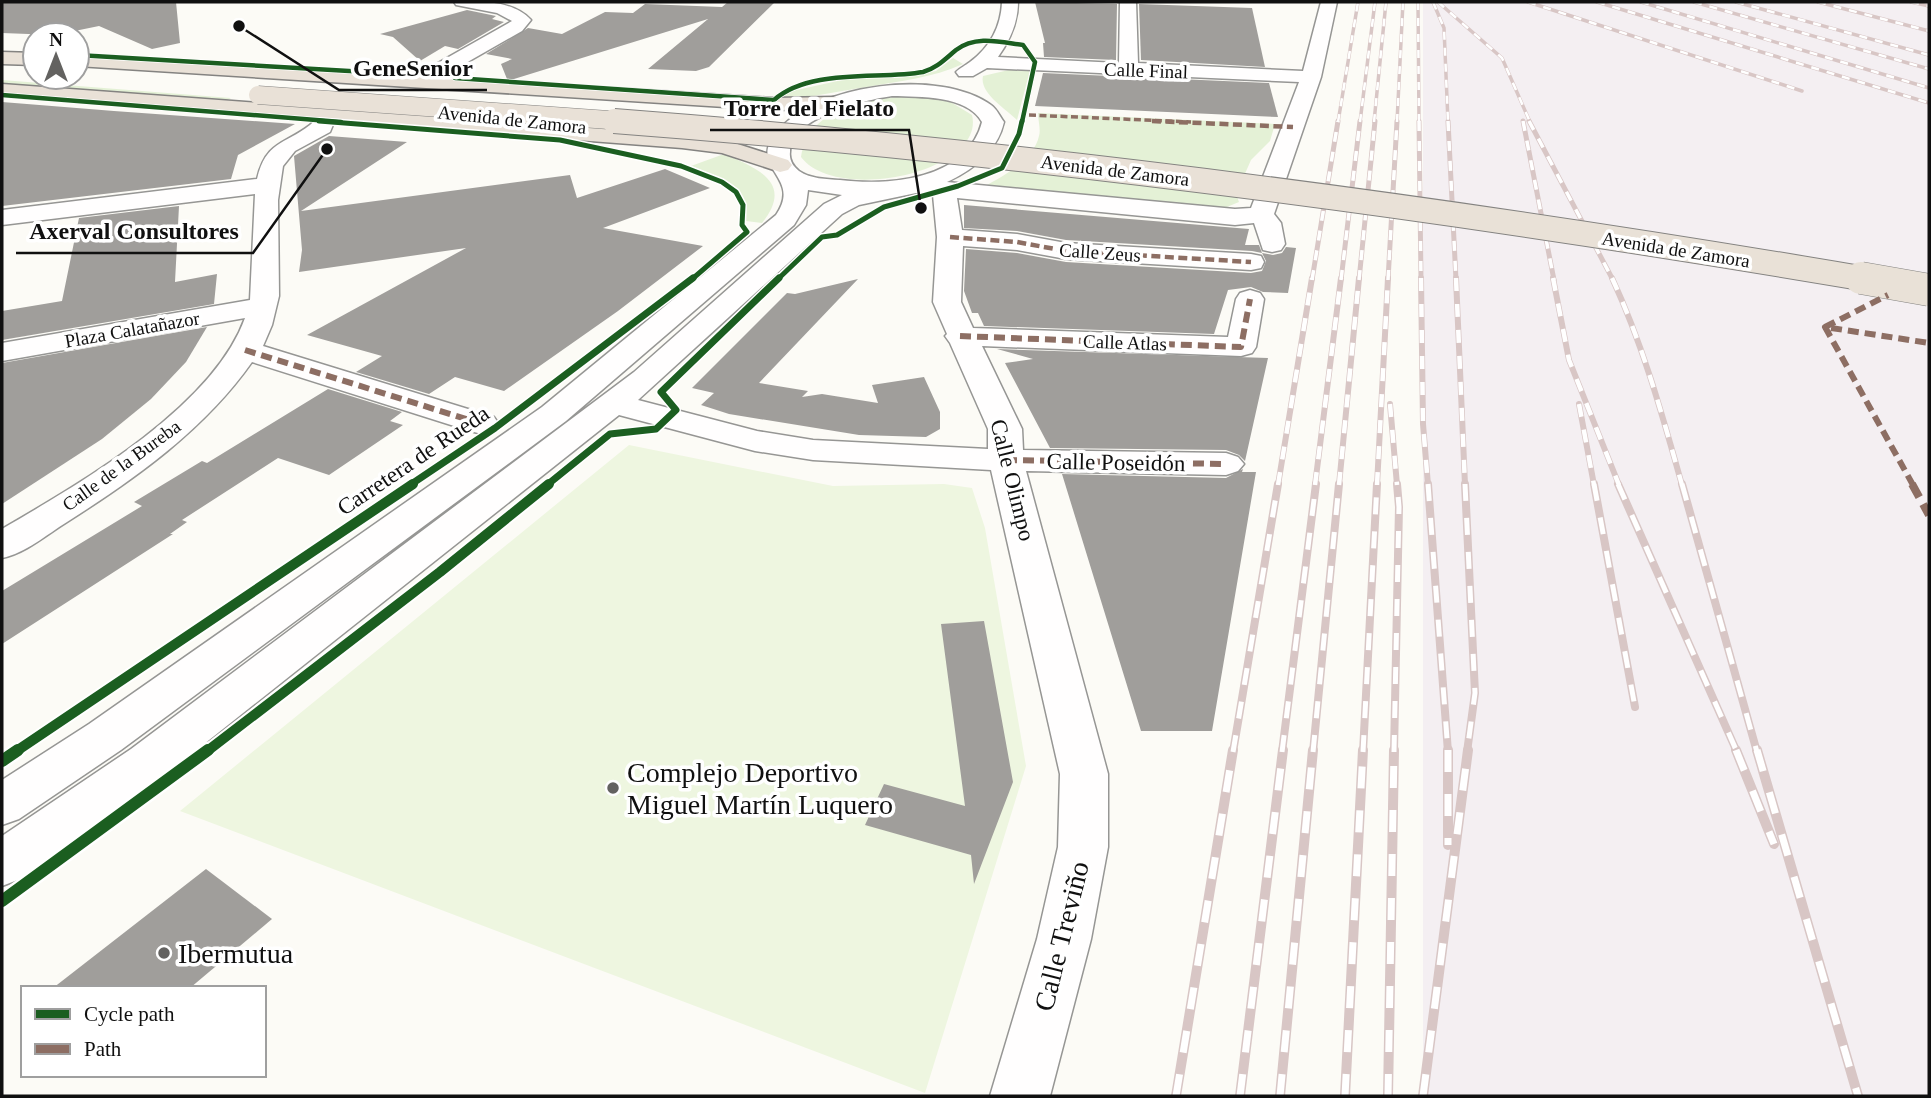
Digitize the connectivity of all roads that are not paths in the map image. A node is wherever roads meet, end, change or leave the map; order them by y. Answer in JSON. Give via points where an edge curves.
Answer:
{"nodes":[{"id":1,"x":462,"y":2,"type":"edge"},
{"id":2,"x":1010,"y":2,"type":"edge"},
{"id":3,"x":1128,"y":2,"type":"edge"},
{"id":4,"x":1329,"y":2,"type":"edge"},
{"id":5,"x":2,"y":58,"type":"edge"},
{"id":6,"x":21,"y":59,"type":"edge"},
{"id":7,"x":91,"y":61,"type":"edge"},
{"id":8,"x":2,"y":64,"type":"edge"},
{"id":9,"x":21,"y":66,"type":"edge"},
{"id":10,"x":977,"y":66,"type":"junction"},
{"id":11,"x":1129,"y":70,"type":"junction"},
{"id":12,"x":91,"y":71,"type":"edge"},
{"id":13,"x":2,"y":76,"type":"edge"},
{"id":14,"x":1311,"y":77,"type":"junction"},
{"id":15,"x":422,"y":80,"type":"junction"},
{"id":16,"x":2,"y":90,"type":"edge"},
{"id":17,"x":892,"y":90,"type":"junction"},
{"id":18,"x":835,"y":103,"type":"junction"},
{"id":19,"x":977,"y":104,"type":"junction"},
{"id":20,"x":327,"y":115,"type":"junction"},
{"id":21,"x":787,"y":172,"type":"junction"},
{"id":22,"x":267,"y":185,"type":"junction"},
{"id":23,"x":903,"y":188,"type":"junction"},
{"id":24,"x":944,"y":190,"type":"junction"},
{"id":25,"x":1261,"y":215,"type":"junction"},
{"id":26,"x":2,"y":217,"type":"edge"},
{"id":27,"x":950,"y":237,"type":"junction"},
{"id":28,"x":1272,"y":244,"type":"dead end"},
{"id":29,"x":1251,"y":262,"type":"dead end"},
{"id":30,"x":1929,"y":272,"type":"edge"},
{"id":31,"x":1929,"y":290,"type":"edge"},
{"id":32,"x":1250,"y":299,"type":"dead end"},
{"id":33,"x":263,"y":306,"type":"junction"},
{"id":34,"x":960,"y":336,"type":"junction"},
{"id":35,"x":245,"y":350,"type":"junction"},
{"id":36,"x":2,"y":352,"type":"edge"},
{"id":37,"x":613,"y":403,"type":"junction"},
{"id":38,"x":482,"y":424,"type":"dead end"},
{"id":39,"x":1006,"y":460,"type":"junction"},
{"id":40,"x":1226,"y":464,"type":"dead end"},
{"id":41,"x":2,"y":546,"type":"edge"},
{"id":42,"x":1084,"y":774,"type":"joint"},
{"id":43,"x":2,"y":805,"type":"edge"},
{"id":44,"x":2,"y":864,"type":"edge"},
{"id":45,"x":1020,"y":1096,"type":"edge"}],
"edges":[{"from":1,"to":15,"type":"street","via":[[511,13],[522,20]]},
{"from":2,"to":10,"type":"street","via":[[1011,14],[1003,34]]},
{"from":3,"to":11,"type":"street"},
{"from":4,"to":14,"type":"street"},
{"from":5,"to":6,"type":"highway"},
{"from":7,"to":15,"type":"highway"},
{"from":8,"to":9,"type":"highway"},
{"from":10,"to":11,"type":"street","name":"Calle Final"},
{"from":10,"to":17,"type":"street","via":[[932,83]]},
{"from":10,"to":19,"type":"street","via":[[968,85]]},
{"from":11,"to":14,"type":"street","name":"Calle Final"},
{"from":12,"to":30,"type":"highway","name":"Avenida de Zamora","via":[[736,118],[1087,152],[1501,205]]},
{"from":13,"to":31,"type":"highway","name":"Avenida de Zamora","bridge":true,"via":[[709,128],[1080,165],[1512,223]]},
{"from":14,"to":25,"type":"street"},
{"from":15,"to":18,"type":"highway","via":[[773,104]]},
{"from":16,"to":20,"type":"highway"},
{"from":17,"to":18,"type":"street","name":"Carretera de Rueda"},
{"from":17,"to":19,"type":"street","via":[[943,93]]},
{"from":18,"to":21,"type":"street","name":"Carretera de Rueda","via":[[788,131],[778,150]]},
{"from":19,"to":23,"type":"street","via":[[993,126],[986,144],[960,167]]},
{"from":20,"to":21,"type":"highway","via":[[682,141],[725,147]]},
{"from":20,"to":22,"type":"street","name":"Calle de la Bureba","via":[[322,127],[277,155]]},
{"from":21,"to":23,"type":"street","name":"Avenida de Zamora","via":[[845,188]]},
{"from":21,"to":43,"type":"street","name":"Carretera de Rueda","via":[[797,195],[785,220],[554,414],[105,737]]},
{"from":22,"to":26,"type":"street"},
{"from":22,"to":33,"type":"street","name":"Calle de la Bureba"},
{"from":23,"to":24,"type":"street","name":"Avenida de Zamora"},
{"from":23,"to":37,"type":"street","via":[[833,209]]},
{"from":24,"to":25,"type":"street","name":"Avenida de Zamora","via":[[1235,217]]},
{"from":24,"to":27,"type":"street","name":"Calle Olimpo"},
{"from":25,"to":28,"type":"street","via":[[1268,223]]},
{"from":27,"to":29,"type":"street","name":"Calle Zeus","via":[[1066,251]]},
{"from":27,"to":34,"type":"street","name":"Calle Olimpo","via":[[947,302]]},
{"from":32,"to":34,"type":"street","name":"Calle Atlas","via":[[1241,347]]},
{"from":33,"to":35,"type":"street","name":"Calle de la Bureba"},
{"from":33,"to":36,"type":"street","name":"Plaza Calatañazor"},
{"from":34,"to":39,"type":"street","name":"Calle Olimpo","via":[[1004,429]]},
{"from":35,"to":38,"type":"street"},
{"from":35,"to":41,"type":"street","name":"Calle de la Bureba","via":[[221,384],[139,456]]},
{"from":37,"to":39,"type":"street","name":"Calle Poseidón","via":[[755,441],[813,450]]},
{"from":37,"to":44,"type":"street","via":[[148,762]]},
{"from":39,"to":40,"type":"street","name":"Calle Poseidón"},
{"from":39,"to":42,"type":"street","name":"Calle Olimpo"},
{"from":42,"to":45,"type":"street","name":"Calle Treviño","via":[[1083,847],[1064,939]]}]}
